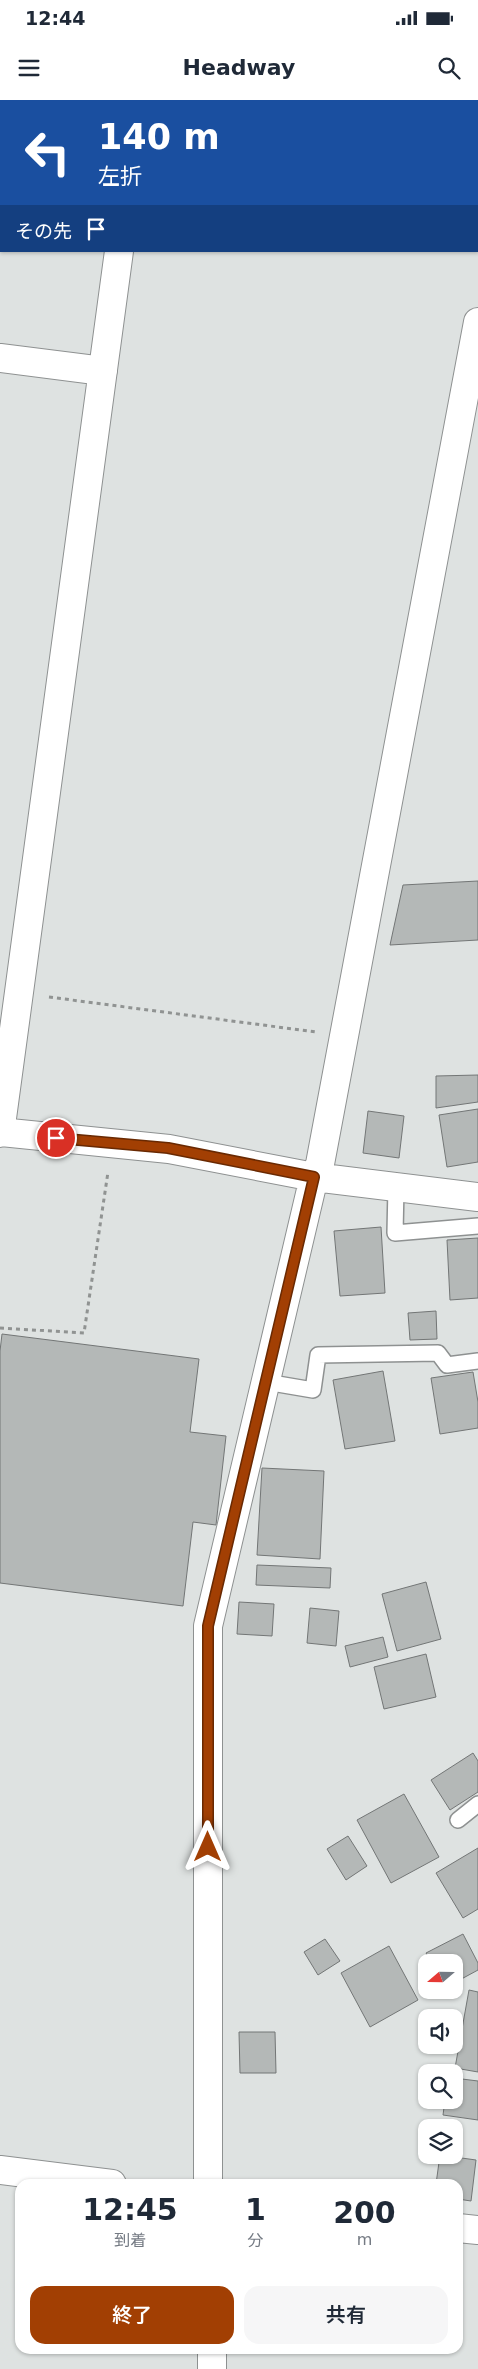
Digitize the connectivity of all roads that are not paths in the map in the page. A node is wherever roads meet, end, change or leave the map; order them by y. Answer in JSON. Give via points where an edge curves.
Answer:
{"nodes":[{"id":1,"x":119,"y":252,"type":"edge"},
{"id":2,"x":478,"y":322,"type":"edge"},
{"id":3,"x":0,"y":358,"type":"edge"},
{"id":4,"x":103,"y":371,"type":"junction"},
{"id":5,"x":0,"y":1133,"type":"edge"},
{"id":6,"x":314,"y":1177,"type":"junction"},
{"id":7,"x":396,"y":1187,"type":"junction"},
{"id":8,"x":478,"y":1197,"type":"edge"},
{"id":9,"x":478,"y":1226,"type":"edge"},
{"id":10,"x":478,"y":1361,"type":"edge"},
{"id":11,"x":266,"y":1382,"type":"junction"},
{"id":12,"x":478,"y":1804,"type":"edge"},
{"id":13,"x":458,"y":1820,"type":"dead end"},
{"id":14,"x":0,"y":2170,"type":"edge"},
{"id":15,"x":72,"y":2179,"type":"edge"},
{"id":16,"x":208,"y":2179,"type":"edge"},
{"id":17,"x":463,"y":2228,"type":"edge"},
{"id":18,"x":478,"y":2230,"type":"edge"},
{"id":19,"x":212,"y":2354,"type":"edge"},
{"id":20,"x":212,"y":2369,"type":"edge"}],
"edges":[{"from":1,"to":4,"type":"street"},
{"from":2,"to":6,"type":"street","via":[[320,1164]]},
{"from":3,"to":4,"type":"street"},
{"from":4,"to":5,"type":"street"},
{"from":5,"to":6,"type":"street","via":[[168,1148]]},
{"from":6,"to":7,"type":"street"},
{"from":6,"to":11,"type":"street"},
{"from":7,"to":8,"type":"street"},
{"from":7,"to":9,"type":"lane","via":[[395,1233]]},
{"from":10,"to":11,"type":"lane","via":[[447,1365],[438,1353],[318,1355],[313,1390]]},
{"from":11,"to":16,"type":"street","via":[[208,1626]]},
{"from":12,"to":13,"type":"lane"},
{"from":14,"to":15,"type":"street"},
{"from":17,"to":18,"type":"street"},
{"from":19,"to":20,"type":"street"}]}
